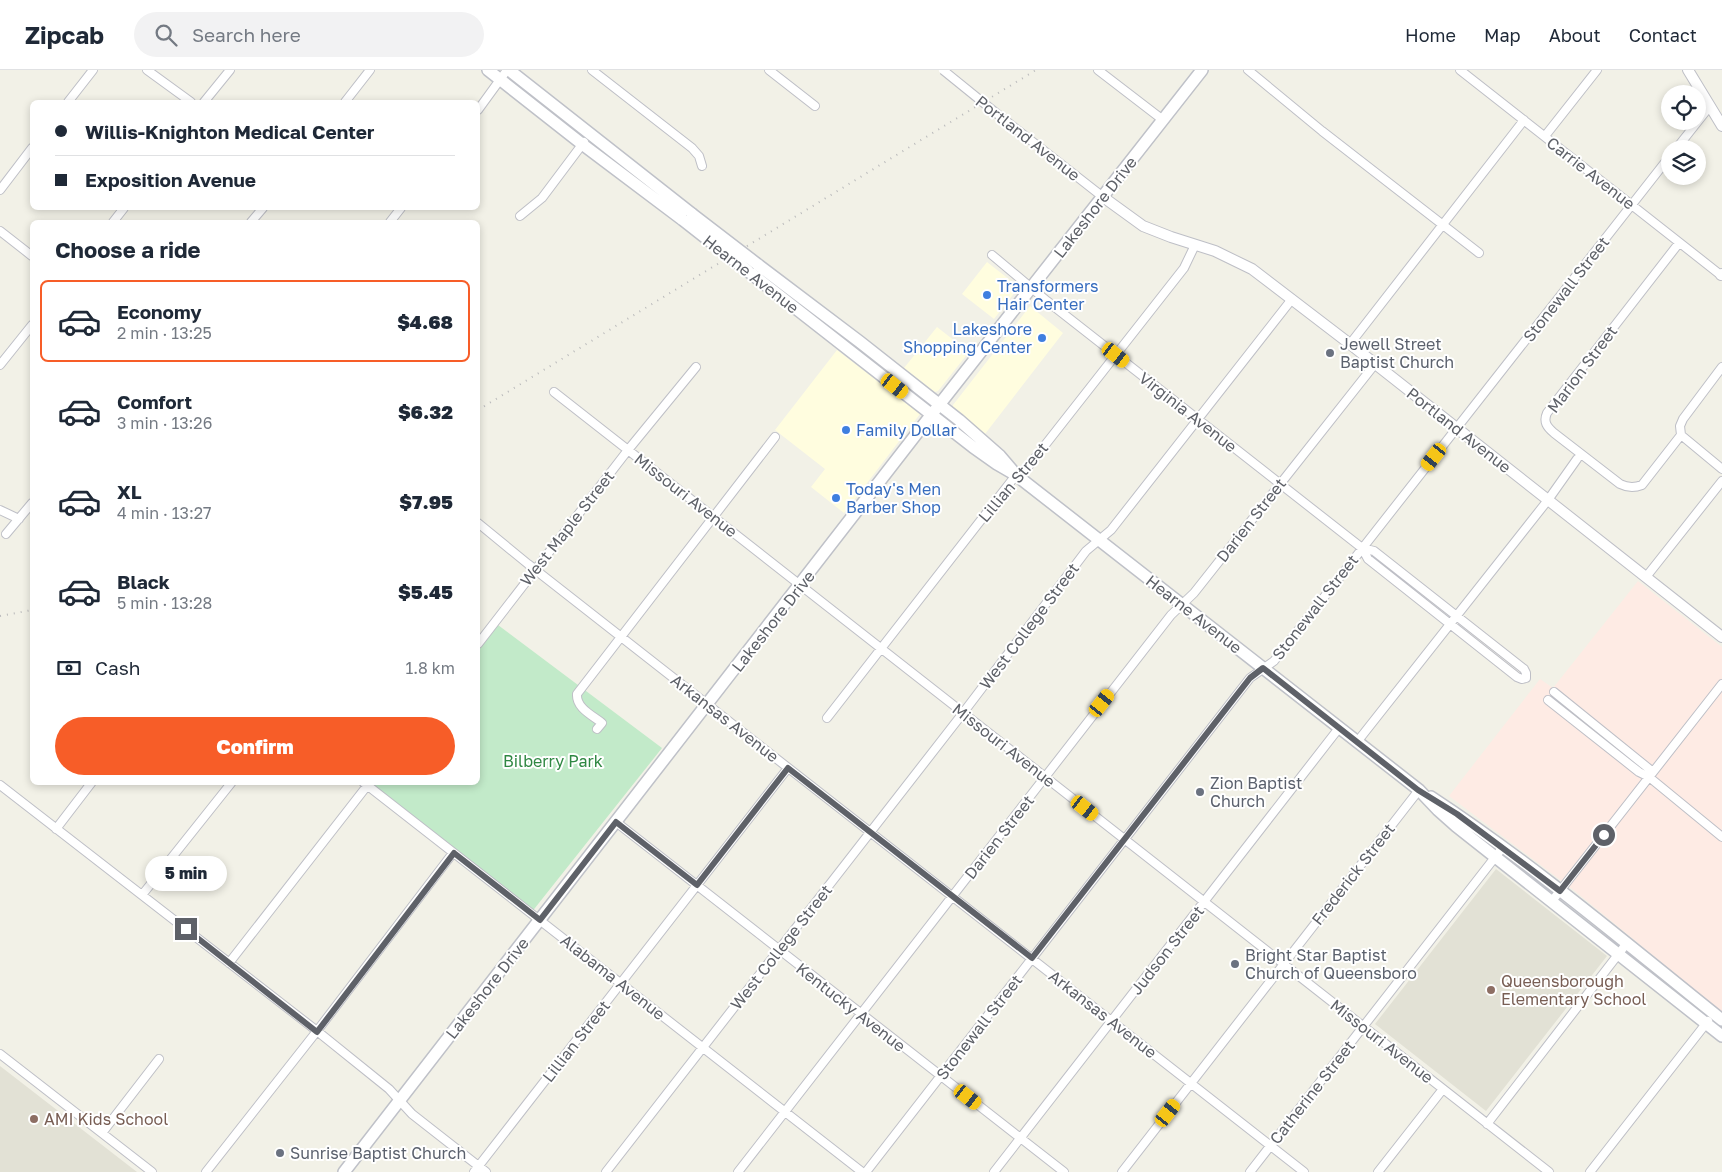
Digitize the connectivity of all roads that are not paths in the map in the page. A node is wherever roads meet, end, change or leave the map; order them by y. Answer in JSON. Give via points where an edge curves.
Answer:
{"nodes":[{"id":1,"x":93,"y":70,"type":"edge"},
{"id":2,"x":147,"y":70,"type":"edge"},
{"id":3,"x":230,"y":70,"type":"edge"},
{"id":4,"x":370,"y":70,"type":"edge"},
{"id":5,"x":488,"y":70,"type":"edge"},
{"id":6,"x":508,"y":70,"type":"edge"},
{"id":7,"x":592,"y":70,"type":"edge"},
{"id":8,"x":769,"y":70,"type":"edge"},
{"id":9,"x":943,"y":70,"type":"edge"},
{"id":10,"x":1098,"y":70,"type":"edge"},
{"id":11,"x":1202,"y":70,"type":"edge"},
{"id":12,"x":1248,"y":70,"type":"edge"},
{"id":13,"x":1460,"y":70,"type":"edge"},
{"id":14,"x":1596,"y":70,"type":"edge"},
{"id":15,"x":1688,"y":70,"type":"edge"},
{"id":16,"x":500,"y":80,"type":"junction"},
{"id":17,"x":70,"y":100,"type":"edge"},
{"id":18,"x":188,"y":100,"type":"edge"},
{"id":19,"x":206,"y":100,"type":"edge"},
{"id":20,"x":347,"y":100,"type":"edge"},
{"id":21,"x":815,"y":106,"type":"dead end"},
{"id":22,"x":1710,"y":106,"type":"junction"},
{"id":23,"x":480,"y":107,"type":"edge"},
{"id":24,"x":1163,"y":120,"type":"junction"},
{"id":25,"x":1524,"y":120,"type":"junction"},
{"id":26,"x":1722,"y":126,"type":"edge"},
{"id":27,"x":590,"y":134,"type":"junction"},
{"id":28,"x":1545,"y":136,"type":"junction"},
{"id":29,"x":1683,"y":140,"type":"edge"},
{"id":30,"x":582,"y":144,"type":"junction"},
{"id":31,"x":30,"y":151,"type":"edge"},
{"id":32,"x":702,"y":166,"type":"dead end"},
{"id":33,"x":1661,"y":168,"type":"edge"},
{"id":34,"x":0,"y":190,"type":"edge"},
{"id":35,"x":1103,"y":197,"type":"junction"},
{"id":36,"x":1632,"y":205,"type":"junction"},
{"id":37,"x":122,"y":210,"type":"edge"},
{"id":38,"x":261,"y":210,"type":"edge"},
{"id":39,"x":399,"y":210,"type":"edge"},
{"id":40,"x":520,"y":216,"type":"dead end"},
{"id":41,"x":687,"y":217,"type":"junction"},
{"id":42,"x":115,"y":220,"type":"edge"},
{"id":43,"x":253,"y":220,"type":"edge"},
{"id":44,"x":392,"y":220,"type":"edge"},
{"id":45,"x":1443,"y":225,"type":"junction"},
{"id":46,"x":0,"y":231,"type":"edge"},
{"id":47,"x":1680,"y":243,"type":"junction"},
{"id":48,"x":1195,"y":245,"type":"junction"},
{"id":49,"x":1479,"y":253,"type":"dead end"},
{"id":50,"x":30,"y":254,"type":"edge"},
{"id":51,"x":992,"y":256,"type":"dead end"},
{"id":52,"x":752,"y":267,"type":"junction"},
{"id":53,"x":1722,"y":275,"type":"edge"},
{"id":54,"x":1032,"y":288,"type":"junction"},
{"id":55,"x":1292,"y":299,"type":"junction"},
{"id":56,"x":30,"y":328,"type":"edge"},
{"id":57,"x":860,"y":342,"type":"junction"},
{"id":58,"x":1350,"y":344,"type":"junction"},
{"id":59,"x":850,"y":352,"type":"junction"},
{"id":60,"x":1116,"y":355,"type":"junction"},
{"id":61,"x":1375,"y":364,"type":"junction"},
{"id":62,"x":0,"y":366,"type":"edge"},
{"id":63,"x":696,"y":367,"type":"dead end"},
{"id":64,"x":1722,"y":367,"type":"edge"},
{"id":65,"x":554,"y":392,"type":"dead end"},
{"id":66,"x":940,"y":405,"type":"junction"},
{"id":67,"x":932,"y":415,"type":"junction"},
{"id":68,"x":1198,"y":419,"type":"junction"},
{"id":69,"x":1456,"y":428,"type":"junction"},
{"id":70,"x":1681,"y":435,"type":"junction"},
{"id":71,"x":775,"y":437,"type":"dead end"},
{"id":72,"x":628,"y":450,"type":"junction"},
{"id":73,"x":1577,"y":459,"type":"dead end"},
{"id":74,"x":1722,"y":469,"type":"edge"},
{"id":75,"x":1016,"y":475,"type":"junction"},
{"id":76,"x":1722,"y":481,"type":"edge"},
{"id":77,"x":1280,"y":484,"type":"junction"},
{"id":78,"x":1548,"y":500,"type":"junction"},
{"id":79,"x":30,"y":505,"type":"edge"},
{"id":80,"x":0,"y":510,"type":"edge"},
{"id":81,"x":714,"y":518,"type":"junction"},
{"id":82,"x":19,"y":520,"type":"junction"},
{"id":83,"x":480,"y":525,"type":"edge"},
{"id":84,"x":6,"y":534,"type":"dead end"},
{"id":85,"x":1099,"y":540,"type":"junction"},
{"id":86,"x":1362,"y":548,"type":"junction"},
{"id":87,"x":535,"y":570,"type":"junction"},
{"id":88,"x":1646,"y":577,"type":"junction"},
{"id":89,"x":800,"y":585,"type":"junction"},
{"id":90,"x":1182,"y":605,"type":"junction"},
{"id":91,"x":1456,"y":615,"type":"junction"},
{"id":92,"x":1450,"y":623,"type":"junction"},
{"id":93,"x":622,"y":637,"type":"junction"},
{"id":94,"x":1722,"y":637,"type":"edge"},
{"id":95,"x":480,"y":641,"type":"edge"},
{"id":96,"x":881,"y":648,"type":"junction"},
{"id":97,"x":1263,"y":668,"type":"junction"},
{"id":98,"x":1722,"y":684,"type":"edge"},
{"id":99,"x":1554,"y":692,"type":"dead end"},
{"id":100,"x":1548,"y":700,"type":"dead end"},
{"id":101,"x":708,"y":704,"type":"junction"},
{"id":102,"x":964,"y":713,"type":"junction"},
{"id":103,"x":827,"y":718,"type":"dead end"},
{"id":104,"x":1339,"y":728,"type":"junction"},
{"id":105,"x":597,"y":729,"type":"dead end"},
{"id":106,"x":1357,"y":742,"type":"junction"},
{"id":107,"x":788,"y":768,"type":"junction"},
{"id":108,"x":1651,"y":774,"type":"junction"},
{"id":109,"x":1045,"y":777,"type":"junction"},
{"id":110,"x":0,"y":785,"type":"edge"},
{"id":111,"x":90,"y":785,"type":"edge"},
{"id":112,"x":230,"y":785,"type":"edge"},
{"id":113,"x":366,"y":785,"type":"edge"},
{"id":114,"x":368,"y":785,"type":"edge"},
{"id":115,"x":1418,"y":790,"type":"junction"},
{"id":116,"x":616,"y":822,"type":"junction"},
{"id":117,"x":56,"y":829,"type":"junction"},
{"id":118,"x":871,"y":832,"type":"junction"},
{"id":119,"x":1722,"y":837,"type":"edge"},
{"id":120,"x":1125,"y":840,"type":"junction"},
{"id":121,"x":1503,"y":847,"type":"junction"},
{"id":122,"x":454,"y":853,"type":"junction"},
{"id":123,"x":1496,"y":857,"type":"junction"},
{"id":124,"x":697,"y":885,"type":"junction"},
{"id":125,"x":1560,"y":891,"type":"junction"},
{"id":126,"x":142,"y":895,"type":"junction"},
{"id":127,"x":953,"y":896,"type":"junction"},
{"id":128,"x":1552,"y":901,"type":"junction"},
{"id":129,"x":1204,"y":902,"type":"junction"},
{"id":130,"x":540,"y":920,"type":"junction"},
{"id":131,"x":1627,"y":944,"type":"junction"},
{"id":132,"x":779,"y":950,"type":"junction"},
{"id":133,"x":1619,"y":954,"type":"junction"},
{"id":134,"x":1032,"y":958,"type":"junction"},
{"id":135,"x":229,"y":963,"type":"junction"},
{"id":136,"x":1284,"y":964,"type":"junction"},
{"id":137,"x":621,"y":983,"type":"junction"},
{"id":138,"x":1685,"y":990,"type":"junction"},
{"id":139,"x":1677,"y":1000,"type":"junction"},
{"id":140,"x":861,"y":1014,"type":"junction"},
{"id":141,"x":1714,"y":1019,"type":"edge"},
{"id":142,"x":1111,"y":1021,"type":"junction"},
{"id":143,"x":1364,"y":1027,"type":"junction"},
{"id":144,"x":317,"y":1032,"type":"junction"},
{"id":145,"x":1722,"y":1036,"type":"edge"},
{"id":146,"x":703,"y":1048,"type":"junction"},
{"id":147,"x":0,"y":1054,"type":"edge"},
{"id":148,"x":159,"y":1059,"type":"dead end"},
{"id":149,"x":941,"y":1076,"type":"junction"},
{"id":150,"x":1191,"y":1084,"type":"junction"},
{"id":151,"x":1443,"y":1089,"type":"junction"},
{"id":152,"x":399,"y":1101,"type":"junction"},
{"id":153,"x":784,"y":1112,"type":"junction"},
{"id":154,"x":1487,"y":1124,"type":"junction"},
{"id":155,"x":102,"y":1133,"type":"junction"},
{"id":156,"x":1021,"y":1138,"type":"junction"},
{"id":157,"x":1271,"y":1146,"type":"junction"},
{"id":158,"x":476,"y":1169,"type":"edge"},
{"id":159,"x":152,"y":1172,"type":"edge"},
{"id":160,"x":206,"y":1172,"type":"edge"},
{"id":161,"x":344,"y":1172,"type":"edge"},
{"id":162,"x":486,"y":1172,"type":"edge"},
{"id":163,"x":606,"y":1172,"type":"edge"},
{"id":164,"x":738,"y":1172,"type":"edge"},
{"id":165,"x":862,"y":1172,"type":"edge"},
{"id":166,"x":866,"y":1172,"type":"edge"},
{"id":167,"x":994,"y":1172,"type":"edge"},
{"id":168,"x":1064,"y":1172,"type":"edge"},
{"id":169,"x":1122,"y":1172,"type":"edge"},
{"id":170,"x":1250,"y":1172,"type":"edge"},
{"id":171,"x":1304,"y":1172,"type":"edge"},
{"id":172,"x":1378,"y":1172,"type":"edge"},
{"id":173,"x":1549,"y":1172,"type":"edge"},
{"id":174,"x":1590,"y":1172,"type":"edge"}],
"edges":[{"from":1,"to":17,"type":"street"},
{"from":2,"to":18,"type":"street"},
{"from":3,"to":19,"type":"street"},
{"from":4,"to":20,"type":"street"},
{"from":5,"to":16,"type":"main road","name":"Hearne Avenue"},
{"from":6,"to":16,"type":"street"},
{"from":6,"to":27,"type":"main road","name":"Hearne Avenue"},
{"from":7,"to":32,"type":"street","via":[[692,148]]},
{"from":8,"to":21,"type":"street"},
{"from":9,"to":35,"type":"street","name":"Portland Avenue","bridge":true},
{"from":10,"to":24,"type":"street"},
{"from":11,"to":24,"type":"main road","name":"Lakeshore Drive"},
{"from":12,"to":45,"type":"street"},
{"from":13,"to":25,"type":"street","name":"Carrie Avenue"},
{"from":14,"to":28,"type":"street"},
{"from":15,"to":22,"type":"street"},
{"from":16,"to":23,"type":"street"},
{"from":16,"to":30,"type":"main road","name":"Hearne Avenue"},
{"from":22,"to":26,"type":"street"},
{"from":22,"to":29,"type":"street"},
{"from":24,"to":35,"type":"main road","name":"Lakeshore Drive"},
{"from":25,"to":28,"type":"street","name":"Carrie Avenue"},
{"from":25,"to":45,"type":"street"},
{"from":27,"to":30,"type":"street"},
{"from":27,"to":41,"type":"main road","name":"Hearne Avenue"},
{"from":28,"to":36,"type":"street","name":"Carrie Avenue"},
{"from":30,"to":40,"type":"street","via":[[542,198]]},
{"from":30,"to":41,"type":"main road","name":"Hearne Avenue"},
{"from":31,"to":34,"type":"street"},
{"from":33,"to":36,"type":"street","name":"Stonewall Street"},
{"from":35,"to":48,"type":"street","name":"Portland Avenue","via":[[1143,226]]},
{"from":35,"to":54,"type":"main road","name":"Lakeshore Drive"},
{"from":36,"to":47,"type":"street","name":"Carrie Avenue"},
{"from":36,"to":69,"type":"street","name":"Stonewall Street"},
{"from":37,"to":42,"type":"street"},
{"from":38,"to":43,"type":"street"},
{"from":39,"to":44,"type":"street"},
{"from":41,"to":52,"type":"main road","name":"Hearne Avenue","bridge":true},
{"from":45,"to":49,"type":"street"},
{"from":45,"to":58,"type":"street"},
{"from":46,"to":50,"type":"street"},
{"from":47,"to":53,"type":"street","name":"Carrie Avenue"},
{"from":47,"to":70,"type":"street","name":"Marion Street","via":[[1545,418],[1548,428],[1554,433],[1620,484],[1635,488],[1642,485]]},
{"from":48,"to":55,"type":"street","name":"Portland Avenue","via":[[1252,269]]},
{"from":48,"to":60,"type":"street","name":"Lillian Street","via":[[1184,268]]},
{"from":51,"to":54,"type":"street","name":"Virginia Avenue"},
{"from":52,"to":57,"type":"main road","name":"Hearne Avenue"},
{"from":52,"to":59,"type":"main road","name":"Hearne Avenue"},
{"from":54,"to":60,"type":"street","name":"Virginia Avenue"},
{"from":54,"to":66,"type":"main road","name":"Lakeshore Drive"},
{"from":55,"to":58,"type":"street","name":"Portland Avenue"},
{"from":55,"to":68,"type":"street","name":"West College Street"},
{"from":56,"to":62,"type":"street"},
{"from":57,"to":59,"type":"main road"},
{"from":57,"to":66,"type":"main road","name":"Hearne Avenue"},
{"from":58,"to":61,"type":"street","name":"Portland Avenue"},
{"from":59,"to":67,"type":"main road","name":"Hearne Avenue"},
{"from":60,"to":68,"type":"street","name":"Virginia Avenue"},
{"from":60,"to":75,"type":"street","name":"Lillian Street","via":[[1027,468]]},
{"from":61,"to":69,"type":"street","name":"Portland Avenue"},
{"from":61,"to":77,"type":"street","name":"Darien Street"},
{"from":63,"to":72,"type":"street","name":"West Maple Street"},
{"from":64,"to":70,"type":"street","via":[[1683,418]]},
{"from":65,"to":72,"type":"street","name":"Missouri Avenue"},
{"from":66,"to":67,"type":"main road","name":"Lakeshore Drive"},
{"from":66,"to":75,"type":"main road","name":"Hearne Avenue","via":[[1000,456]]},
{"from":67,"to":75,"type":"main road","name":"Hearne Avenue"},
{"from":67,"to":89,"type":"main road","name":"Lakeshore Drive"},
{"from":68,"to":77,"type":"street","name":"Virginia Avenue"},
{"from":68,"to":85,"type":"street","name":"West College Street","via":[[1111,530]]},
{"from":69,"to":78,"type":"street","name":"Portland Avenue"},
{"from":69,"to":86,"type":"street","name":"Stonewall Street"},
{"from":70,"to":74,"type":"street"},
{"from":71,"to":81,"type":"street"},
{"from":72,"to":81,"type":"street","name":"Missouri Avenue"},
{"from":72,"to":87,"type":"street","name":"West Maple Street"},
{"from":73,"to":78,"type":"street"},
{"from":75,"to":85,"type":"main road","name":"Hearne Avenue"},
{"from":75,"to":96,"type":"street","name":"Lillian Street"},
{"from":76,"to":88,"type":"street"},
{"from":77,"to":86,"type":"street","name":"Virginia Avenue"},
{"from":77,"to":90,"type":"street","name":"Darien Street"},
{"from":78,"to":88,"type":"street","name":"Portland Avenue"},
{"from":78,"to":91,"type":"street"},
{"from":79,"to":82,"type":"street"},
{"from":80,"to":82,"type":"street"},
{"from":81,"to":89,"type":"street","name":"Missouri Avenue"},
{"from":81,"to":93,"type":"street"},
{"from":82,"to":84,"type":"street"},
{"from":83,"to":87,"type":"street","name":"Arkansas Avenue"},
{"from":85,"to":90,"type":"main road","name":"Hearne Avenue"},
{"from":85,"to":102,"type":"street","name":"West College Street","via":[[1086,551]]},
{"from":86,"to":91,"type":"street","name":"Virginia Avenue","via":[[1374,551]]},
{"from":86,"to":92,"type":"street","name":"Virginia Avenue","via":[[1368,559]]},
{"from":86,"to":97,"type":"street","name":"Stonewall Street","via":[[1274,661]]},
{"from":87,"to":93,"type":"street","name":"Arkansas Avenue"},
{"from":87,"to":95,"type":"street","name":"West Maple Street"},
{"from":88,"to":94,"type":"street","name":"Portland Avenue"},
{"from":89,"to":96,"type":"street","name":"Missouri Avenue"},
{"from":89,"to":101,"type":"main road","name":"Lakeshore Drive"},
{"from":90,"to":97,"type":"main road","name":"Hearne Avenue"},
{"from":90,"to":109,"type":"street","name":"Darien Street"},
{"from":91,"to":92,"type":"street"},
{"from":91,"to":92,"type":"street","name":"Virginia Avenue","via":[[1524,669],[1526,678],[1517,676]]},
{"from":92,"to":106,"type":"street"},
{"from":93,"to":101,"type":"street","name":"Arkansas Avenue"},
{"from":93,"to":105,"type":"street","via":[[577,694],[581,708],[602,723]]},
{"from":96,"to":102,"type":"street","name":"Missouri Avenue"},
{"from":96,"to":103,"type":"street","name":"Lillian Street"},
{"from":97,"to":104,"type":"main road","name":"Hearne Avenue"},
{"from":97,"to":120,"type":"street","name":"Stonewall Street","via":[[1250,678]]},
{"from":98,"to":108,"type":"street"},
{"from":99,"to":108,"type":"street"},
{"from":100,"to":108,"type":"street","via":[[1639,772]]},
{"from":101,"to":107,"type":"street","name":"Arkansas Avenue"},
{"from":101,"to":116,"type":"main road","name":"Lakeshore Drive"},
{"from":102,"to":109,"type":"street","name":"Missouri Avenue"},
{"from":102,"to":118,"type":"street","name":"West College Street"},
{"from":104,"to":106,"type":"main road","name":"Hearne Avenue"},
{"from":104,"to":129,"type":"street","name":"Judson Street"},
{"from":106,"to":115,"type":"main road","name":"Hearne Avenue"},
{"from":107,"to":118,"type":"street","name":"Arkansas Avenue"},
{"from":107,"to":124,"type":"street","name":"Lillian Street"},
{"from":108,"to":119,"type":"street"},
{"from":108,"to":125,"type":"street"},
{"from":109,"to":120,"type":"street","name":"Missouri Avenue"},
{"from":109,"to":127,"type":"street","name":"Darien Street"},
{"from":110,"to":117,"type":"street"},
{"from":111,"to":117,"type":"street"},
{"from":112,"to":126,"type":"street"},
{"from":113,"to":135,"type":"street"},
{"from":114,"to":122,"type":"street","name":"Alabama Avenue"},
{"from":115,"to":121,"type":"main road","name":"Hearne Avenue"},
{"from":115,"to":123,"type":"main road","name":"Hearne Avenue"},
{"from":115,"to":136,"type":"street","name":"Frederick Street"},
{"from":116,"to":124,"type":"street","name":"Kentucky Avenue"},
{"from":116,"to":130,"type":"main road","name":"Lakeshore Drive"},
{"from":117,"to":126,"type":"street"},
{"from":118,"to":127,"type":"street","name":"Arkansas Avenue"},
{"from":118,"to":132,"type":"street","name":"West College Street"},
{"from":120,"to":129,"type":"street","name":"Missouri Avenue"},
{"from":120,"to":134,"type":"street","name":"Stonewall Street"},
{"from":121,"to":123,"type":"street","name":"Catherine Street"},
{"from":121,"to":125,"type":"main road","name":"Hearne Avenue"},
{"from":122,"to":130,"type":"street","name":"Alabama Avenue"},
{"from":122,"to":144,"type":"street"},
{"from":123,"to":128,"type":"main road","name":"Hearne Avenue"},
{"from":123,"to":143,"type":"street","name":"Catherine Street"},
{"from":124,"to":132,"type":"street","name":"Kentucky Avenue"},
{"from":124,"to":137,"type":"street","name":"Lillian Street"},
{"from":125,"to":128,"type":"street"},
{"from":125,"to":131,"type":"main road","name":"Hearne Avenue"},
{"from":126,"to":135,"type":"street"},
{"from":127,"to":134,"type":"street","name":"Arkansas Avenue"},
{"from":127,"to":140,"type":"street","name":"Darien Street"},
{"from":128,"to":133,"type":"main road","name":"Hearne Avenue"},
{"from":129,"to":136,"type":"street","name":"Missouri Avenue"},
{"from":129,"to":142,"type":"street","name":"Judson Street"},
{"from":130,"to":137,"type":"street","name":"Alabama Avenue"},
{"from":130,"to":152,"type":"main road","name":"Lakeshore Drive"},
{"from":131,"to":133,"type":"street"},
{"from":131,"to":138,"type":"main road","name":"Hearne Avenue"},
{"from":132,"to":140,"type":"street","name":"Kentucky Avenue"},
{"from":132,"to":146,"type":"street","name":"West College Street"},
{"from":133,"to":139,"type":"main road","name":"Hearne Avenue"},
{"from":133,"to":154,"type":"street"},
{"from":134,"to":142,"type":"street","name":"Arkansas Avenue"},
{"from":134,"to":149,"type":"street","name":"Stonewall Street"},
{"from":135,"to":144,"type":"street"},
{"from":136,"to":143,"type":"street","name":"Missouri Avenue"},
{"from":136,"to":150,"type":"street","name":"Frederick Street"},
{"from":137,"to":146,"type":"street","name":"Alabama Avenue"},
{"from":137,"to":158,"type":"street","name":"Lillian Street"},
{"from":138,"to":139,"type":"main road"},
{"from":138,"to":141,"type":"main road","name":"Hearne Avenue"},
{"from":139,"to":141,"type":"main road","name":"Hearne Avenue"},
{"from":140,"to":149,"type":"street","name":"Kentucky Avenue"},
{"from":140,"to":153,"type":"street","name":"Darien Street"},
{"from":141,"to":145,"type":"main road","name":"Hearne Avenue"},
{"from":141,"to":174,"type":"street"},
{"from":142,"to":150,"type":"street","name":"Arkansas Avenue"},
{"from":142,"to":156,"type":"street","name":"Judson Street"},
{"from":143,"to":151,"type":"street","name":"Missouri Avenue"},
{"from":143,"to":157,"type":"street","name":"Catherine Street"},
{"from":144,"to":152,"type":"street","via":[[389,1089]]},
{"from":144,"to":160,"type":"street"},
{"from":146,"to":153,"type":"street","name":"Alabama Avenue"},
{"from":146,"to":163,"type":"street","name":"West College Street"},
{"from":147,"to":155,"type":"street"},
{"from":148,"to":155,"type":"street"},
{"from":149,"to":156,"type":"street","name":"Kentucky Avenue"},
{"from":149,"to":166,"type":"street","name":"Stonewall Street"},
{"from":150,"to":157,"type":"street","name":"Arkansas Avenue"},
{"from":150,"to":169,"type":"street","name":"Frederick Street"},
{"from":151,"to":154,"type":"street","name":"Missouri Avenue"},
{"from":151,"to":172,"type":"street"},
{"from":152,"to":158,"type":"street"},
{"from":152,"to":161,"type":"main road","name":"Lakeshore Drive"},
{"from":153,"to":164,"type":"street","name":"Darien Street"},
{"from":153,"to":165,"type":"street","name":"Alabama Avenue"},
{"from":154,"to":173,"type":"street","name":"Missouri Avenue"},
{"from":155,"to":159,"type":"street"},
{"from":156,"to":167,"type":"street","name":"Judson Street"},
{"from":156,"to":168,"type":"street","name":"Kentucky Avenue"},
{"from":157,"to":170,"type":"street","name":"Catherine Street"},
{"from":157,"to":171,"type":"street","name":"Arkansas Avenue"},
{"from":158,"to":162,"type":"street"}]}
